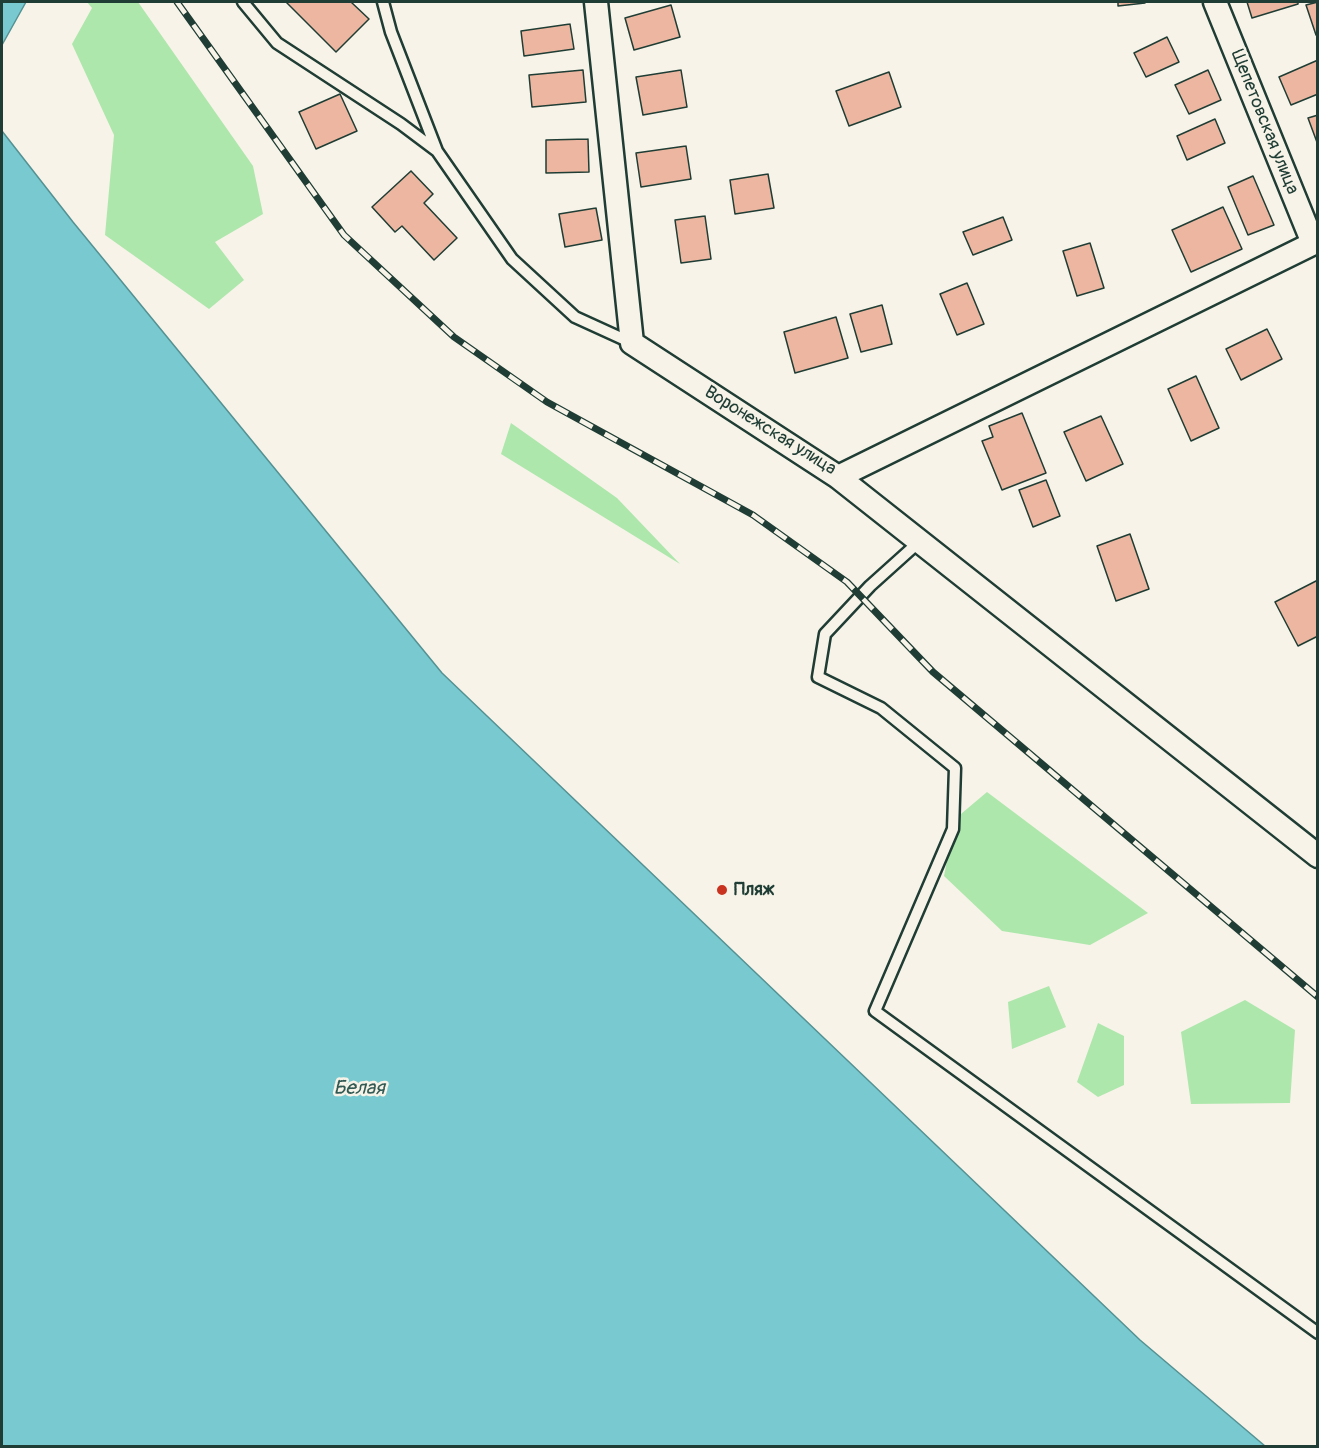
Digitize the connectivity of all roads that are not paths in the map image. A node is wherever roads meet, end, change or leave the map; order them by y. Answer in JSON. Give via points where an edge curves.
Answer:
{"nodes":[{"id":1,"x":243,"y":2,"type":"edge"},
{"id":2,"x":383,"y":2,"type":"edge"},
{"id":3,"x":596,"y":2,"type":"edge"},
{"id":4,"x":1215,"y":2,"type":"edge"},
{"id":5,"x":437,"y":151,"type":"junction"},
{"id":6,"x":1315,"y":242,"type":"edge"},
{"id":7,"x":632,"y":344,"type":"junction"},
{"id":8,"x":838,"y":477,"type":"junction"},
{"id":9,"x":920,"y":541,"type":"junction"},
{"id":10,"x":1317,"y":856,"type":"edge"},
{"id":11,"x":1317,"y":1333,"type":"edge"}],
"edges":[{"from":1,"to":5,"type":"lane","via":[[277,43]]},
{"from":2,"to":5,"type":"lane"},
{"from":3,"to":7,"type":"street"},
{"from":4,"to":6,"type":"street","name":"Щепетовская улица"},
{"from":5,"to":7,"type":"lane","via":[[512,260],[575,317]]},
{"from":6,"to":8,"type":"street","name":"Воронежская улица"},
{"from":7,"to":8,"type":"street","name":"Воронежская улица"},
{"from":8,"to":9,"type":"street"},
{"from":9,"to":10,"type":"street"},
{"from":9,"to":11,"type":"lane","via":[[825,634],[818,677],[880,708],[955,768],[953,829],[875,1011]]}]}
